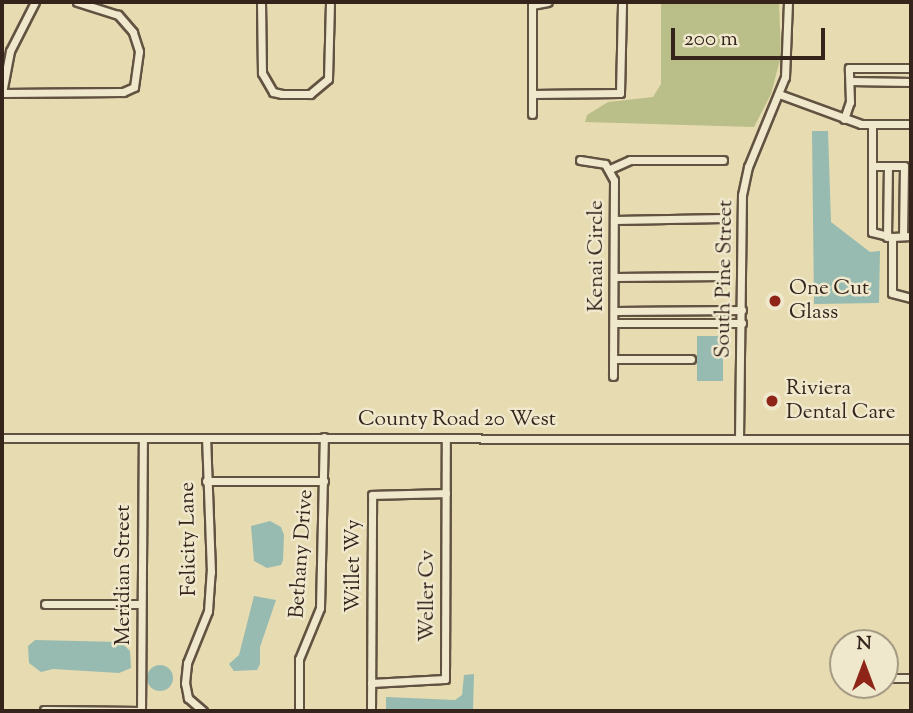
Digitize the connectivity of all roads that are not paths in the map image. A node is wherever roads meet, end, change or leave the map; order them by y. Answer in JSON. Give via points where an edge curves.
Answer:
{"nodes":[{"id":1,"x":35,"y":2,"type":"edge"},
{"id":2,"x":77,"y":2,"type":"edge"},
{"id":3,"x":261,"y":2,"type":"edge"},
{"id":4,"x":330,"y":2,"type":"edge"},
{"id":5,"x":548,"y":2,"type":"edge"},
{"id":6,"x":622,"y":2,"type":"edge"},
{"id":7,"x":788,"y":2,"type":"edge"},
{"id":8,"x":532,"y":3,"type":"edge"},
{"id":9,"x":911,"y":68,"type":"edge"},
{"id":10,"x":850,"y":81,"type":"junction"},
{"id":11,"x":911,"y":82,"type":"edge"},
{"id":12,"x":2,"y":93,"type":"edge"},
{"id":13,"x":532,"y":94,"type":"junction"},
{"id":14,"x":779,"y":94,"type":"junction"},
{"id":15,"x":532,"y":114,"type":"dead end"},
{"id":16,"x":844,"y":119,"type":"junction"},
{"id":17,"x":872,"y":124,"type":"junction"},
{"id":18,"x":911,"y":124,"type":"edge"},
{"id":19,"x":580,"y":160,"type":"dead end"},
{"id":20,"x":723,"y":160,"type":"dead end"},
{"id":21,"x":872,"y":166,"type":"junction"},
{"id":22,"x":888,"y":166,"type":"junction"},
{"id":23,"x":610,"y":169,"type":"junction"},
{"id":24,"x":723,"y":218,"type":"dead end"},
{"id":25,"x":615,"y":220,"type":"junction"},
{"id":26,"x":907,"y":236,"type":"edge"},
{"id":27,"x":890,"y":237,"type":"junction"},
{"id":28,"x":724,"y":276,"type":"dead end"},
{"id":29,"x":615,"y":277,"type":"junction"},
{"id":30,"x":911,"y":298,"type":"edge"},
{"id":31,"x":678,"y":310,"type":"junction"},
{"id":32,"x":742,"y":310,"type":"junction"},
{"id":33,"x":615,"y":311,"type":"junction"},
{"id":34,"x":615,"y":323,"type":"junction"},
{"id":35,"x":678,"y":323,"type":"junction"},
{"id":36,"x":743,"y":323,"type":"junction"},
{"id":37,"x":615,"y":359,"type":"junction"},
{"id":38,"x":691,"y":359,"type":"dead end"},
{"id":39,"x":613,"y":376,"type":"dead end"},
{"id":40,"x":324,"y":437,"type":"junction"},
{"id":41,"x":206,"y":438,"type":"junction"},
{"id":42,"x":446,"y":438,"type":"junction"},
{"id":43,"x":2,"y":439,"type":"edge"},
{"id":44,"x":143,"y":439,"type":"junction"},
{"id":45,"x":739,"y":439,"type":"junction"},
{"id":46,"x":911,"y":439,"type":"edge"},
{"id":47,"x":206,"y":481,"type":"junction"},
{"id":48,"x":324,"y":481,"type":"junction"},
{"id":49,"x":446,"y":493,"type":"junction"},
{"id":50,"x":45,"y":604,"type":"dead end"},
{"id":51,"x":141,"y":604,"type":"junction"},
{"id":52,"x":371,"y":683,"type":"junction"},
{"id":53,"x":44,"y":710,"type":"edge"},
{"id":54,"x":141,"y":711,"type":"edge"},
{"id":55,"x":203,"y":711,"type":"edge"},
{"id":56,"x":299,"y":711,"type":"edge"},
{"id":57,"x":372,"y":711,"type":"edge"}],
"edges":[{"from":1,"to":12,"type":"street","via":[[10,51]]},
{"from":2,"to":12,"type":"street","via":[[118,15],[133,32],[139,51],[134,87],[123,92]]},
{"from":3,"to":4,"type":"street","via":[[266,89],[310,94],[326,89],[330,73]]},
{"from":5,"to":8,"type":"street"},
{"from":6,"to":13,"type":"street","via":[[620,93]]},
{"from":7,"to":14,"type":"street","name":"South Pine Street","via":[[786,69]]},
{"from":8,"to":13,"type":"street"},
{"from":9,"to":10,"type":"street","via":[[849,68]]},
{"from":10,"to":11,"type":"street"},
{"from":10,"to":16,"type":"street"},
{"from":13,"to":15,"type":"street"},
{"from":14,"to":16,"type":"street"},
{"from":14,"to":32,"type":"street","name":"South Pine Street","via":[[743,188]]},
{"from":16,"to":17,"type":"street"},
{"from":17,"to":18,"type":"street"},
{"from":17,"to":21,"type":"street"},
{"from":19,"to":23,"type":"street","via":[[596,161]]},
{"from":20,"to":23,"type":"street","via":[[629,160]]},
{"from":21,"to":22,"type":"street"},
{"from":21,"to":27,"type":"street","via":[[872,232]]},
{"from":22,"to":26,"type":"street","via":[[904,166]]},
{"from":22,"to":27,"type":"street"},
{"from":23,"to":25,"type":"street","name":"Kenai Circle"},
{"from":24,"to":25,"type":"street"},
{"from":25,"to":29,"type":"street","name":"Kenai Circle"},
{"from":26,"to":27,"type":"street"},
{"from":27,"to":30,"type":"street","via":[[892,293]]},
{"from":28,"to":29,"type":"street"},
{"from":29,"to":33,"type":"street","name":"Kenai Circle"},
{"from":31,"to":32,"type":"street"},
{"from":31,"to":33,"type":"street"},
{"from":31,"to":35,"type":"street"},
{"from":32,"to":36,"type":"street","name":"South Pine Street"},
{"from":33,"to":34,"type":"street","name":"Kenai Circle"},
{"from":34,"to":35,"type":"street"},
{"from":34,"to":37,"type":"street","name":"Kenai Circle"},
{"from":35,"to":36,"type":"street"},
{"from":36,"to":45,"type":"street","name":"South Pine Street"},
{"from":37,"to":38,"type":"street"},
{"from":37,"to":39,"type":"street","name":"Kenai Circle"},
{"from":40,"to":41,"type":"street","name":"County Road 20 West"},
{"from":40,"to":42,"type":"street","name":"County Road 20 West"},
{"from":40,"to":48,"type":"street","name":"Bethany Drive"},
{"from":41,"to":44,"type":"street","name":"County Road 20 West"},
{"from":41,"to":47,"type":"street","name":"Felicity Lane"},
{"from":42,"to":45,"type":"street","name":"County Road 20 West"},
{"from":42,"to":49,"type":"street","name":"Weller Cv"},
{"from":43,"to":44,"type":"street","name":"County Road 20 West"},
{"from":44,"to":51,"type":"street","name":"Meridian Street"},
{"from":45,"to":46,"type":"street","name":"County Road 20 West"},
{"from":47,"to":48,"type":"street"},
{"from":47,"to":55,"type":"street","name":"Felicity Lane","via":[[211,572],[208,611],[187,663],[186,683],[187,698]]},
{"from":48,"to":56,"type":"street","name":"Bethany Drive","via":[[320,608],[299,659]]},
{"from":49,"to":52,"type":"street","name":"Weller Cv","via":[[445,679]]},
{"from":49,"to":52,"type":"street","name":"Willet Wy","via":[[372,495]]},
{"from":50,"to":51,"type":"street"},
{"from":51,"to":54,"type":"street","name":"Meridian Street"},
{"from":52,"to":57,"type":"street","name":"Willet Wy"},
{"from":53,"to":54,"type":"street"}]}
